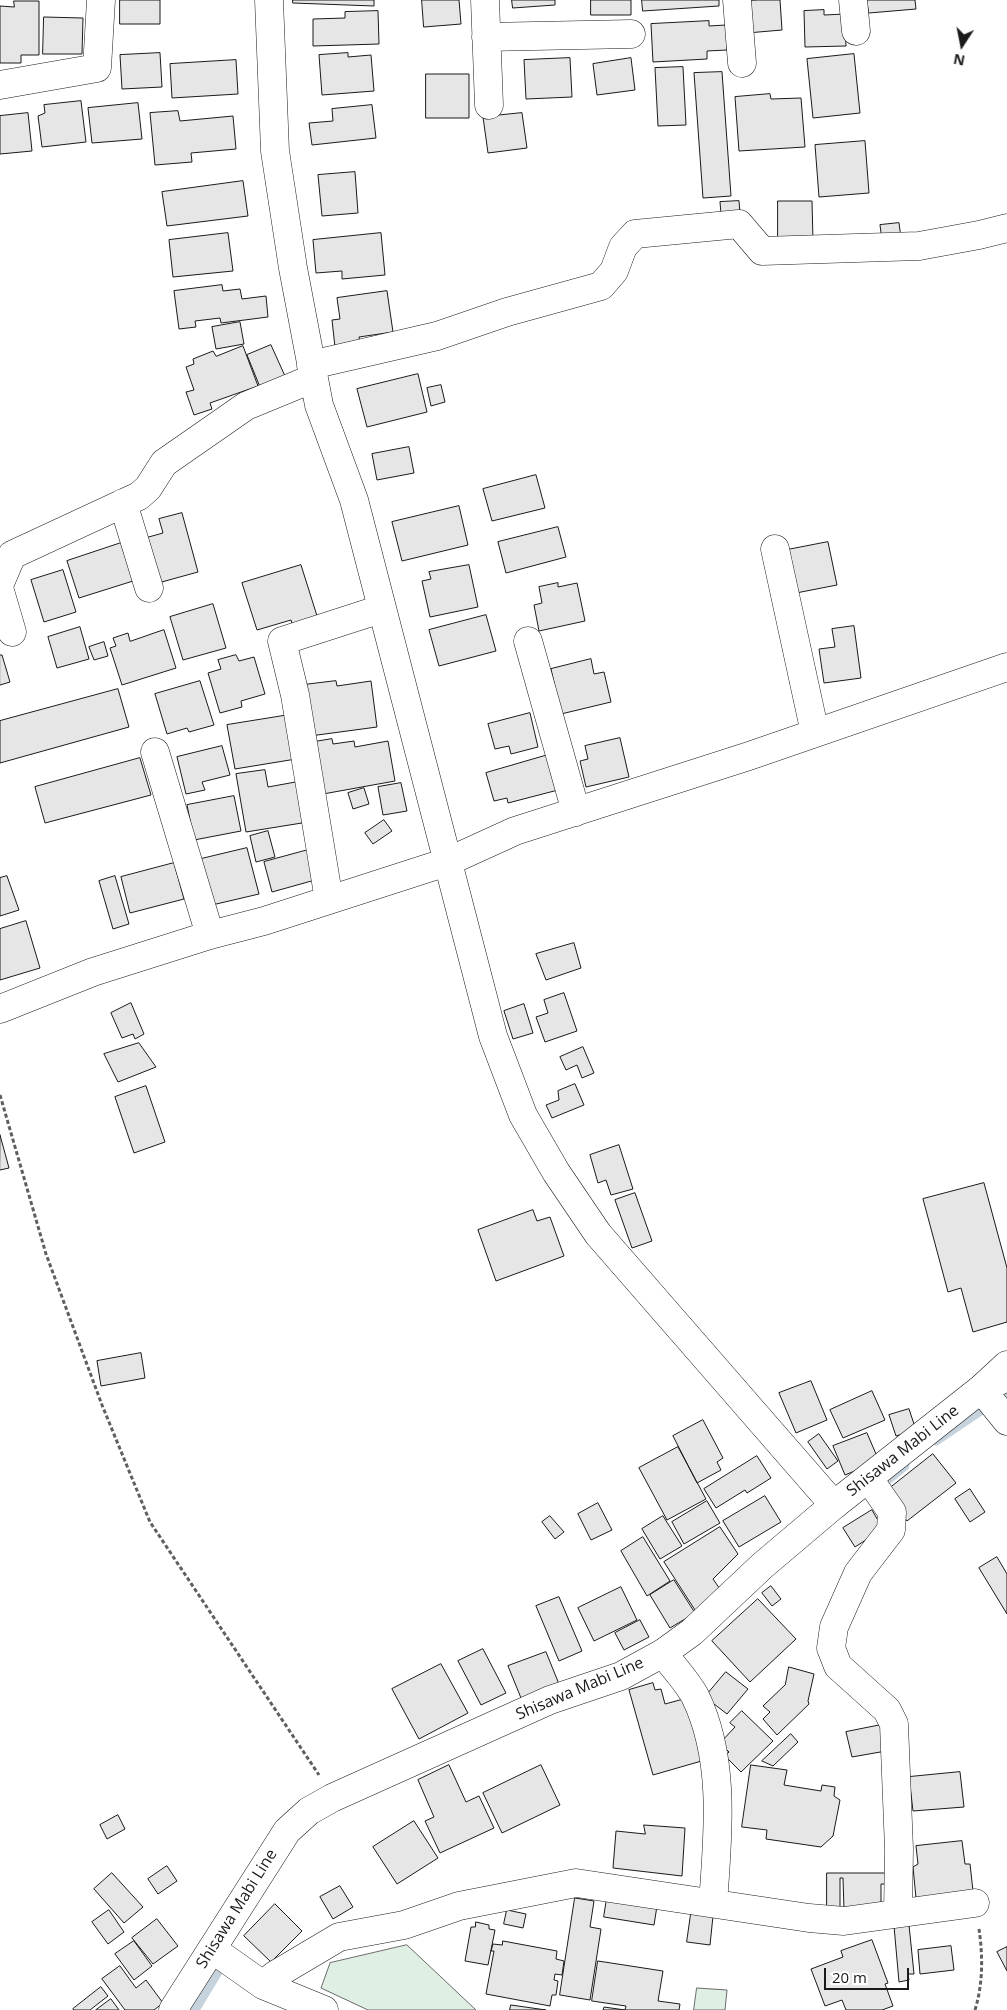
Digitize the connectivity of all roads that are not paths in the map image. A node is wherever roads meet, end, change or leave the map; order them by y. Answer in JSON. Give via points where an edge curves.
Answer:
{"nodes":[{"id":1,"x":101,"y":0,"type":"edge"},
{"id":2,"x":269,"y":0,"type":"edge"},
{"id":3,"x":485,"y":0,"type":"edge"},
{"id":4,"x":737,"y":0,"type":"edge"},
{"id":5,"x":853,"y":0,"type":"edge"},
{"id":6,"x":856,"y":32,"type":"dead end"},
{"id":7,"x":631,"y":34,"type":"dead end"},
{"id":8,"x":486,"y":37,"type":"junction"},
{"id":9,"x":742,"y":63,"type":"dead end"},
{"id":10,"x":0,"y":85,"type":"edge"},
{"id":11,"x":488,"y":105,"type":"dead end"},
{"id":12,"x":1007,"y":228,"type":"edge"},
{"id":13,"x":313,"y":372,"type":"junction"},
{"id":14,"x":123,"y":503,"type":"junction"},
{"id":15,"x":775,"y":549,"type":"dead end"},
{"id":16,"x":0,"y":583,"type":"edge"},
{"id":17,"x":149,"y":588,"type":"dead end"},
{"id":18,"x":0,"y":592,"type":"edge"},
{"id":19,"x":381,"y":609,"type":"junction"},
{"id":20,"x":12,"y":632,"type":"dead end"},
{"id":21,"x":528,"y":641,"type":"dead end"},
{"id":22,"x":1007,"y":667,"type":"edge"},
{"id":23,"x":815,"y":733,"type":"junction"},
{"id":24,"x":155,"y":752,"type":"dead end"},
{"id":25,"x":576,"y":812,"type":"junction"},
{"id":26,"x":447,"y":862,"type":"junction"},
{"id":27,"x":329,"y":900,"type":"junction"},
{"id":28,"x":210,"y":935,"type":"junction"},
{"id":29,"x":0,"y":1009,"type":"edge"},
{"id":30,"x":1007,"y":1365,"type":"edge"},
{"id":31,"x":1007,"y":1377,"type":"edge"},
{"id":32,"x":993,"y":1404,"type":"edge"},
{"id":33,"x":874,"y":1485,"type":"junction"},
{"id":34,"x":834,"y":1505,"type":"junction"},
{"id":35,"x":663,"y":1653,"type":"junction"},
{"id":36,"x":713,"y":1902,"type":"junction"},
{"id":37,"x":975,"y":1903,"type":"road end"},
{"id":38,"x":898,"y":1913,"type":"junction"},
{"id":39,"x":212,"y":1949,"type":"junction"},
{"id":40,"x":268,"y":1998,"type":"edge"},
{"id":41,"x":173,"y":2010,"type":"edge"},
{"id":42,"x":324,"y":2010,"type":"edge"}],
"edges":[{"from":1,"to":10,"type":"street","via":[[98,68]]},
{"from":2,"to":13,"type":"street","via":[[275,151]]},
{"from":3,"to":8,"type":"street"},
{"from":4,"to":9,"type":"street"},
{"from":5,"to":6,"type":"street"},
{"from":7,"to":8,"type":"street"},
{"from":8,"to":11,"type":"street"},
{"from":12,"to":13,"type":"street","via":[[919,246],[762,251],[739,224],[635,234],[623,247],[614,271],[601,286]]},
{"from":13,"to":14,"type":"street","via":[[246,406],[164,463],[148,488]]},
{"from":13,"to":19,"type":"street","via":[[319,405],[354,500]]},
{"from":14,"to":16,"type":"street","via":[[12,555]]},
{"from":14,"to":17,"type":"street"},
{"from":15,"to":23,"type":"street"},
{"from":18,"to":20,"type":"street"},
{"from":19,"to":26,"type":"street"},
{"from":19,"to":27,"type":"street","via":[[282,641],[295,695]]},
{"from":21,"to":25,"type":"street"},
{"from":22,"to":23,"type":"street"},
{"from":23,"to":25,"type":"street"},
{"from":24,"to":28,"type":"street"},
{"from":25,"to":26,"type":"street","via":[[515,831]]},
{"from":26,"to":27,"type":"street"},
{"from":26,"to":34,"type":"street","via":[[493,1036],[523,1115],[556,1172],[598,1234]]},
{"from":27,"to":28,"type":"street"},
{"from":28,"to":29,"type":"street","via":[[92,972]]},
{"from":30,"to":32,"type":"street","name":"Shisawa Mabi Line"},
{"from":31,"to":32,"type":"street"},
{"from":32,"to":33,"type":"street","name":"Shisawa Mabi Line"},
{"from":33,"to":34,"type":"street","name":"Shisawa Mabi Line"},
{"from":33,"to":38,"type":"street","via":[[892,1512],[891,1530],[858,1573],[834,1627],[831,1648],[838,1666],[887,1710],[894,1724]]},
{"from":34,"to":35,"type":"street","name":"Shisawa Mabi Line","via":[[762,1566],[692,1632]]},
{"from":35,"to":36,"type":"street","via":[[694,1695],[710,1733],[719,1814]]},
{"from":35,"to":39,"type":"street","name":"Shisawa Mabi Line","via":[[621,1676],[550,1700],[332,1798],[309,1812],[287,1831]]},
{"from":36,"to":38,"type":"street","via":[[844,1921]]},
{"from":36,"to":40,"type":"street","via":[[576,1883],[459,1906],[404,1925],[339,1936],[275,1975]]},
{"from":37,"to":38,"type":"street"},
{"from":39,"to":40,"type":"street"},
{"from":39,"to":41,"type":"street","name":"Shisawa Mabi Line"},
{"from":40,"to":42,"type":"street"}]}
